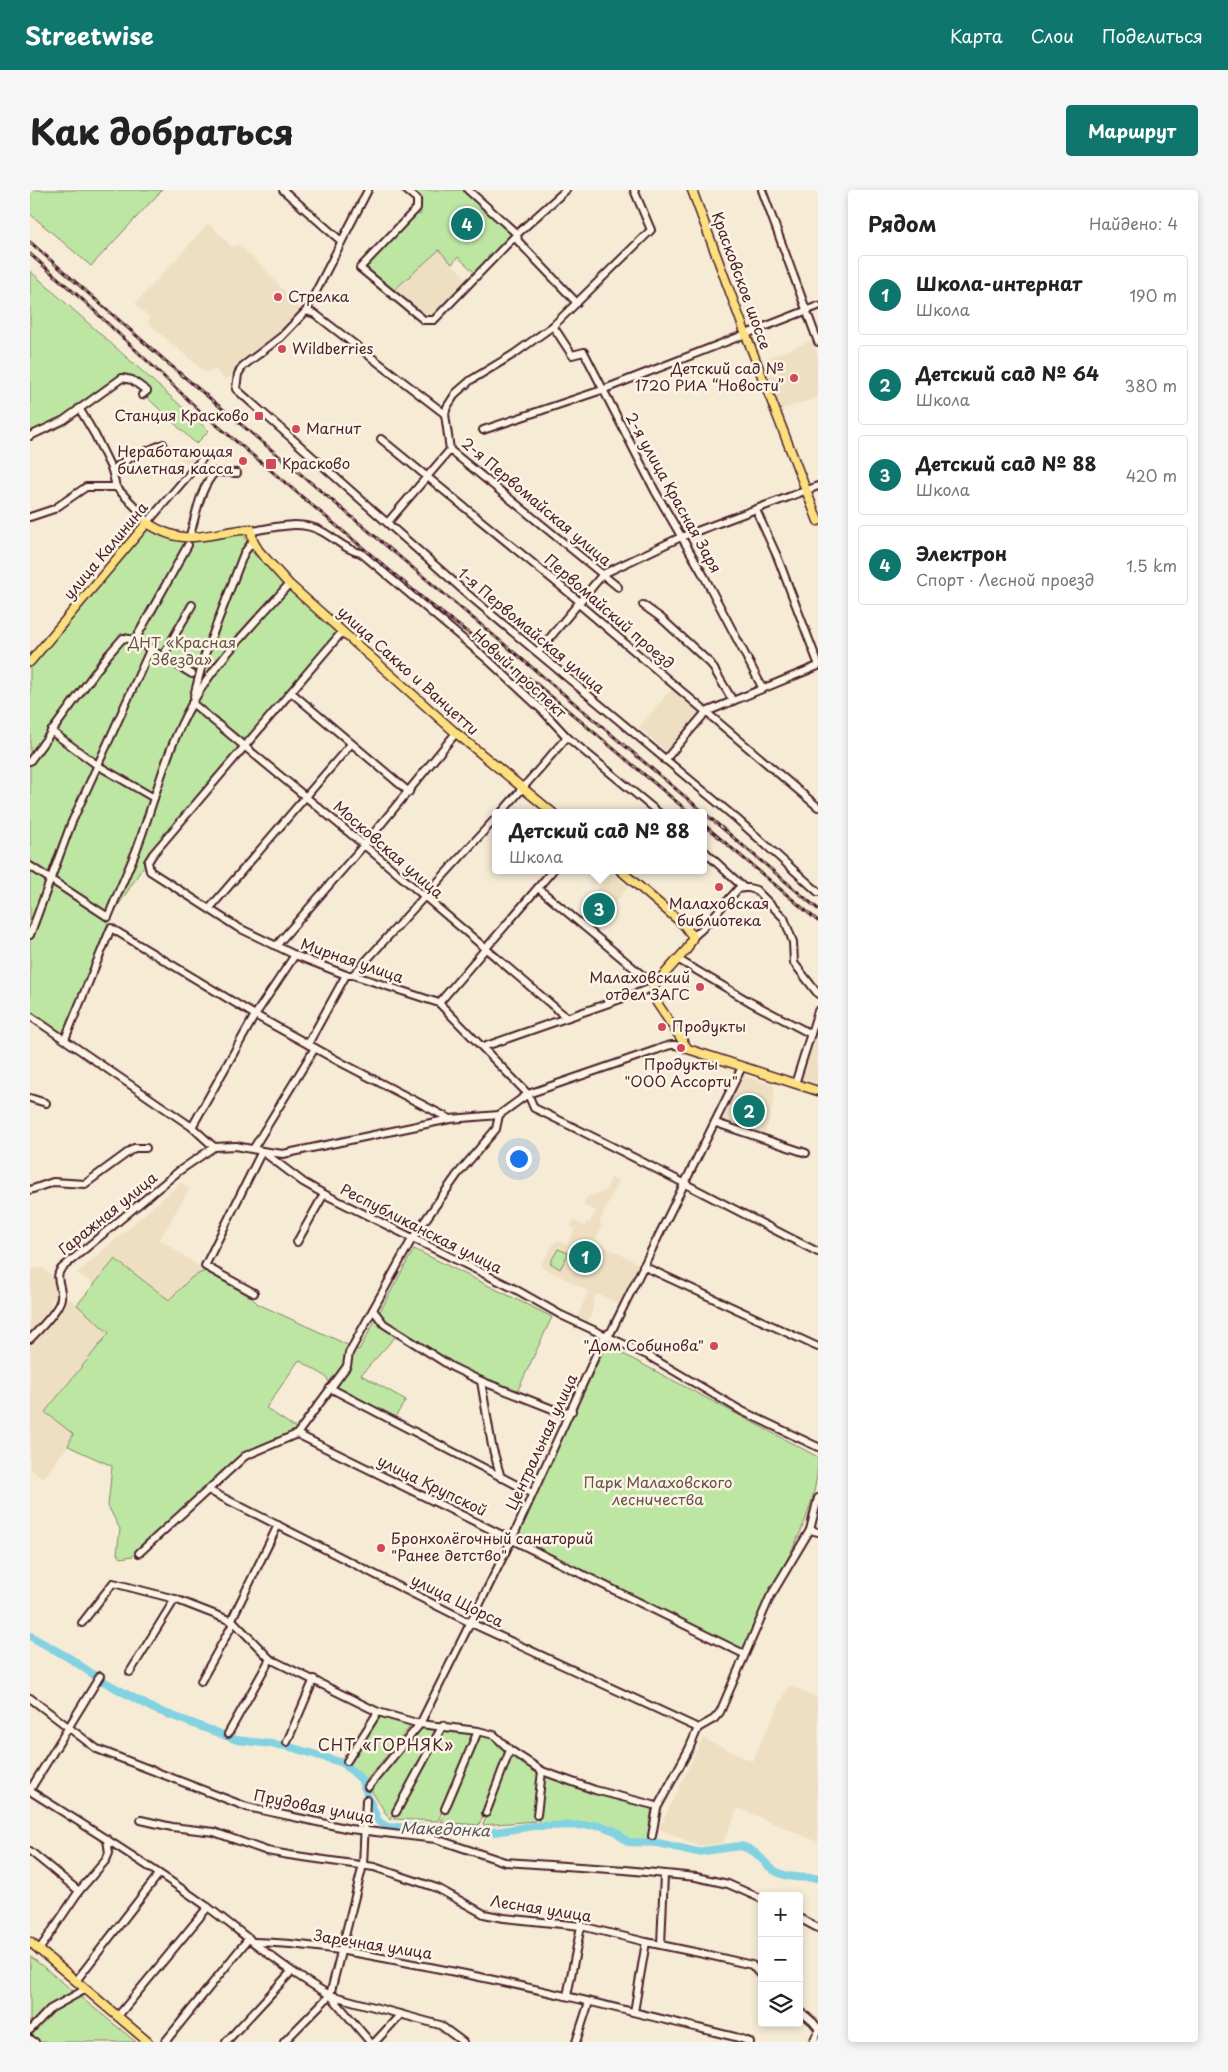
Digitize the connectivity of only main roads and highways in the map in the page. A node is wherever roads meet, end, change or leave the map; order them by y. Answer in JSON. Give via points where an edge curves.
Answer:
{"nodes":[{"id":1,"x":692,"y":190,"type":"edge"},
{"id":2,"x":818,"y":521,"type":"edge"},
{"id":3,"x":253,"y":531,"type":"joint"},
{"id":4,"x":30,"y":662,"type":"edge"},
{"id":5,"x":548,"y":809,"type":"edge"},
{"id":6,"x":625,"y":874,"type":"edge"},
{"id":7,"x":818,"y":1092,"type":"edge"},
{"id":8,"x":30,"y":1942,"type":"edge"},
{"id":9,"x":148,"y":2042,"type":"edge"}],
"edges":[{"from":1,"to":2,"type":"main road","name":"Красковское шоссе"},
{"from":3,"to":4,"type":"main road","name":"улица Калинина","via":[[246,529],[189,542],[147,523]]},
{"from":3,"to":5,"type":"main road","name":"улица Сакко и Ванцетти","via":[[253,541],[259,552],[289,584],[456,733]]},
{"from":6,"to":7,"type":"main road","via":[[684,925],[692,937],[679,960],[653,986],[658,1003],[688,1049]]},
{"from":8,"to":9,"type":"main road"}]}
